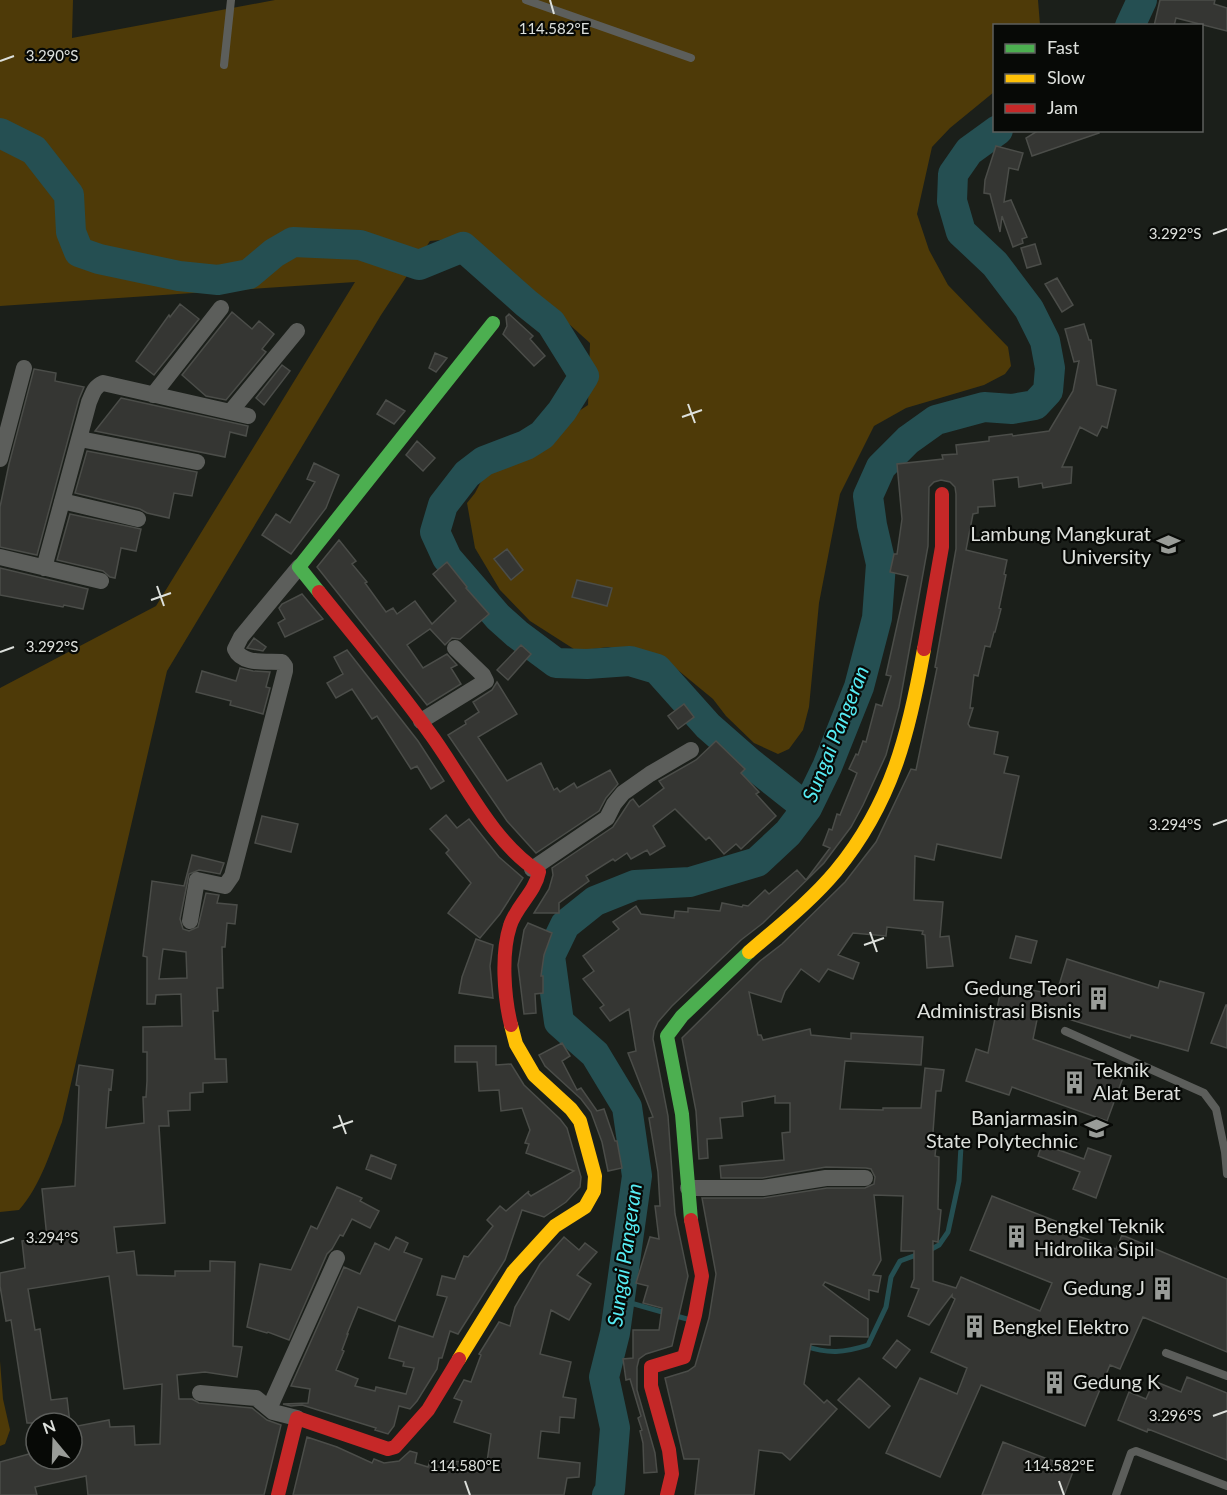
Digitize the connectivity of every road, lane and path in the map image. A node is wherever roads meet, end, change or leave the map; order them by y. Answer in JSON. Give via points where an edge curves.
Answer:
{"nodes":[{"id":1,"x":231,"y":0,"type":"edge"},
{"id":2,"x":525,"y":0,"type":"edge"},
{"id":3,"x":691,"y":58,"type":"dead end"},
{"id":4,"x":224,"y":65,"type":"dead end"},
{"id":5,"x":221,"y":308,"type":"dead end"},
{"id":6,"x":493,"y":323,"type":"dead end"},
{"id":7,"x":297,"y":331,"type":"dead end"},
{"id":8,"x":24,"y":368,"type":"dead end"},
{"id":9,"x":153,"y":395,"type":"junction"},
{"id":10,"x":231,"y":411,"type":"junction"},
{"id":11,"x":248,"y":416,"type":"dead end"},
{"id":12,"x":80,"y":439,"type":"junction"},
{"id":13,"x":0,"y":459,"type":"edge"},
{"id":14,"x":197,"y":462,"type":"dead end"},
{"id":15,"x":942,"y":494,"type":"dead end"},
{"id":16,"x":62,"y":501,"type":"junction"},
{"id":17,"x":138,"y":519,"type":"dead end"},
{"id":18,"x":0,"y":557,"type":"edge"},
{"id":19,"x":299,"y":567,"type":"junction"},
{"id":20,"x":45,"y":568,"type":"junction"},
{"id":21,"x":101,"y":581,"type":"dead end"},
{"id":22,"x":455,"y":648,"type":"dead end"},
{"id":23,"x":421,"y":721,"type":"junction"},
{"id":24,"x":691,"y":750,"type":"dead end"},
{"id":25,"x":532,"y":869,"type":"junction"},
{"id":26,"x":190,"y":921,"type":"dead end"},
{"id":27,"x":1065,"y":1031,"type":"dead end"},
{"id":28,"x":1227,"y":1174,"type":"edge"},
{"id":29,"x":865,"y":1178,"type":"dead end"},
{"id":30,"x":688,"y":1188,"type":"junction"},
{"id":31,"x":337,"y":1258,"type":"dead end"},
{"id":32,"x":1166,"y":1353,"type":"dead end"},
{"id":33,"x":1227,"y":1376,"type":"edge"},
{"id":34,"x":200,"y":1394,"type":"dead end"},
{"id":35,"x":269,"y":1409,"type":"junction"},
{"id":36,"x":297,"y":1418,"type":"junction"},
{"id":37,"x":1227,"y":1486,"type":"edge"},
{"id":38,"x":278,"y":1495,"type":"edge"},
{"id":39,"x":667,"y":1495,"type":"edge"},
{"id":40,"x":1116,"y":1495,"type":"edge"}],
"edges":[{"from":1,"to":4,"type":"lane"},
{"from":2,"to":3,"type":"lane"},
{"from":5,"to":9,"type":"street"},
{"from":6,"to":19,"type":"street"},
{"from":7,"to":10,"type":"street"},
{"from":8,"to":13,"type":"street"},
{"from":9,"to":10,"type":"street"},
{"from":9,"to":12,"type":"street","via":[[98,385],[89,402]]},
{"from":10,"to":11,"type":"street"},
{"from":12,"to":14,"type":"street"},
{"from":12,"to":16,"type":"street"},
{"from":15,"to":30,"type":"street","via":[[942,547],[913,710],[899,760],[876,811],[836,872],[669,1030]]},
{"from":16,"to":17,"type":"street"},
{"from":16,"to":20,"type":"street"},
{"from":18,"to":20,"type":"street"},
{"from":19,"to":23,"type":"street"},
{"from":19,"to":26,"type":"street","via":[[235,649],[248,660],[282,662],[285,671],[232,876],[225,886],[197,880]]},
{"from":20,"to":21,"type":"street"},
{"from":22,"to":23,"type":"street","via":[[486,681]]},
{"from":23,"to":25,"type":"street","via":[[504,842]]},
{"from":24,"to":25,"type":"street","via":[[622,793],[607,818]]},
{"from":25,"to":36,"type":"street","via":[[539,872],[537,882],[510,925],[504,965],[510,1020],[516,1044],[534,1075],[580,1121],[595,1176],[594,1191],[585,1207],[555,1226],[513,1272],[428,1410],[395,1447],[388,1449]]},
{"from":27,"to":28,"type":"lane","via":[[1204,1093],[1216,1109]]},
{"from":29,"to":30,"type":"street","via":[[763,1188]]},
{"from":30,"to":39,"type":"street","via":[[702,1276],[691,1335],[684,1357],[651,1367],[651,1386],[669,1450],[672,1474]]},
{"from":31,"to":35,"type":"street"},
{"from":32,"to":33,"type":"lane"},
{"from":34,"to":35,"type":"street","via":[[256,1398]]},
{"from":35,"to":36,"type":"street"},
{"from":36,"to":38,"type":"street"},
{"from":37,"to":40,"type":"lane","via":[[1136,1451],[1131,1453]]}]}
